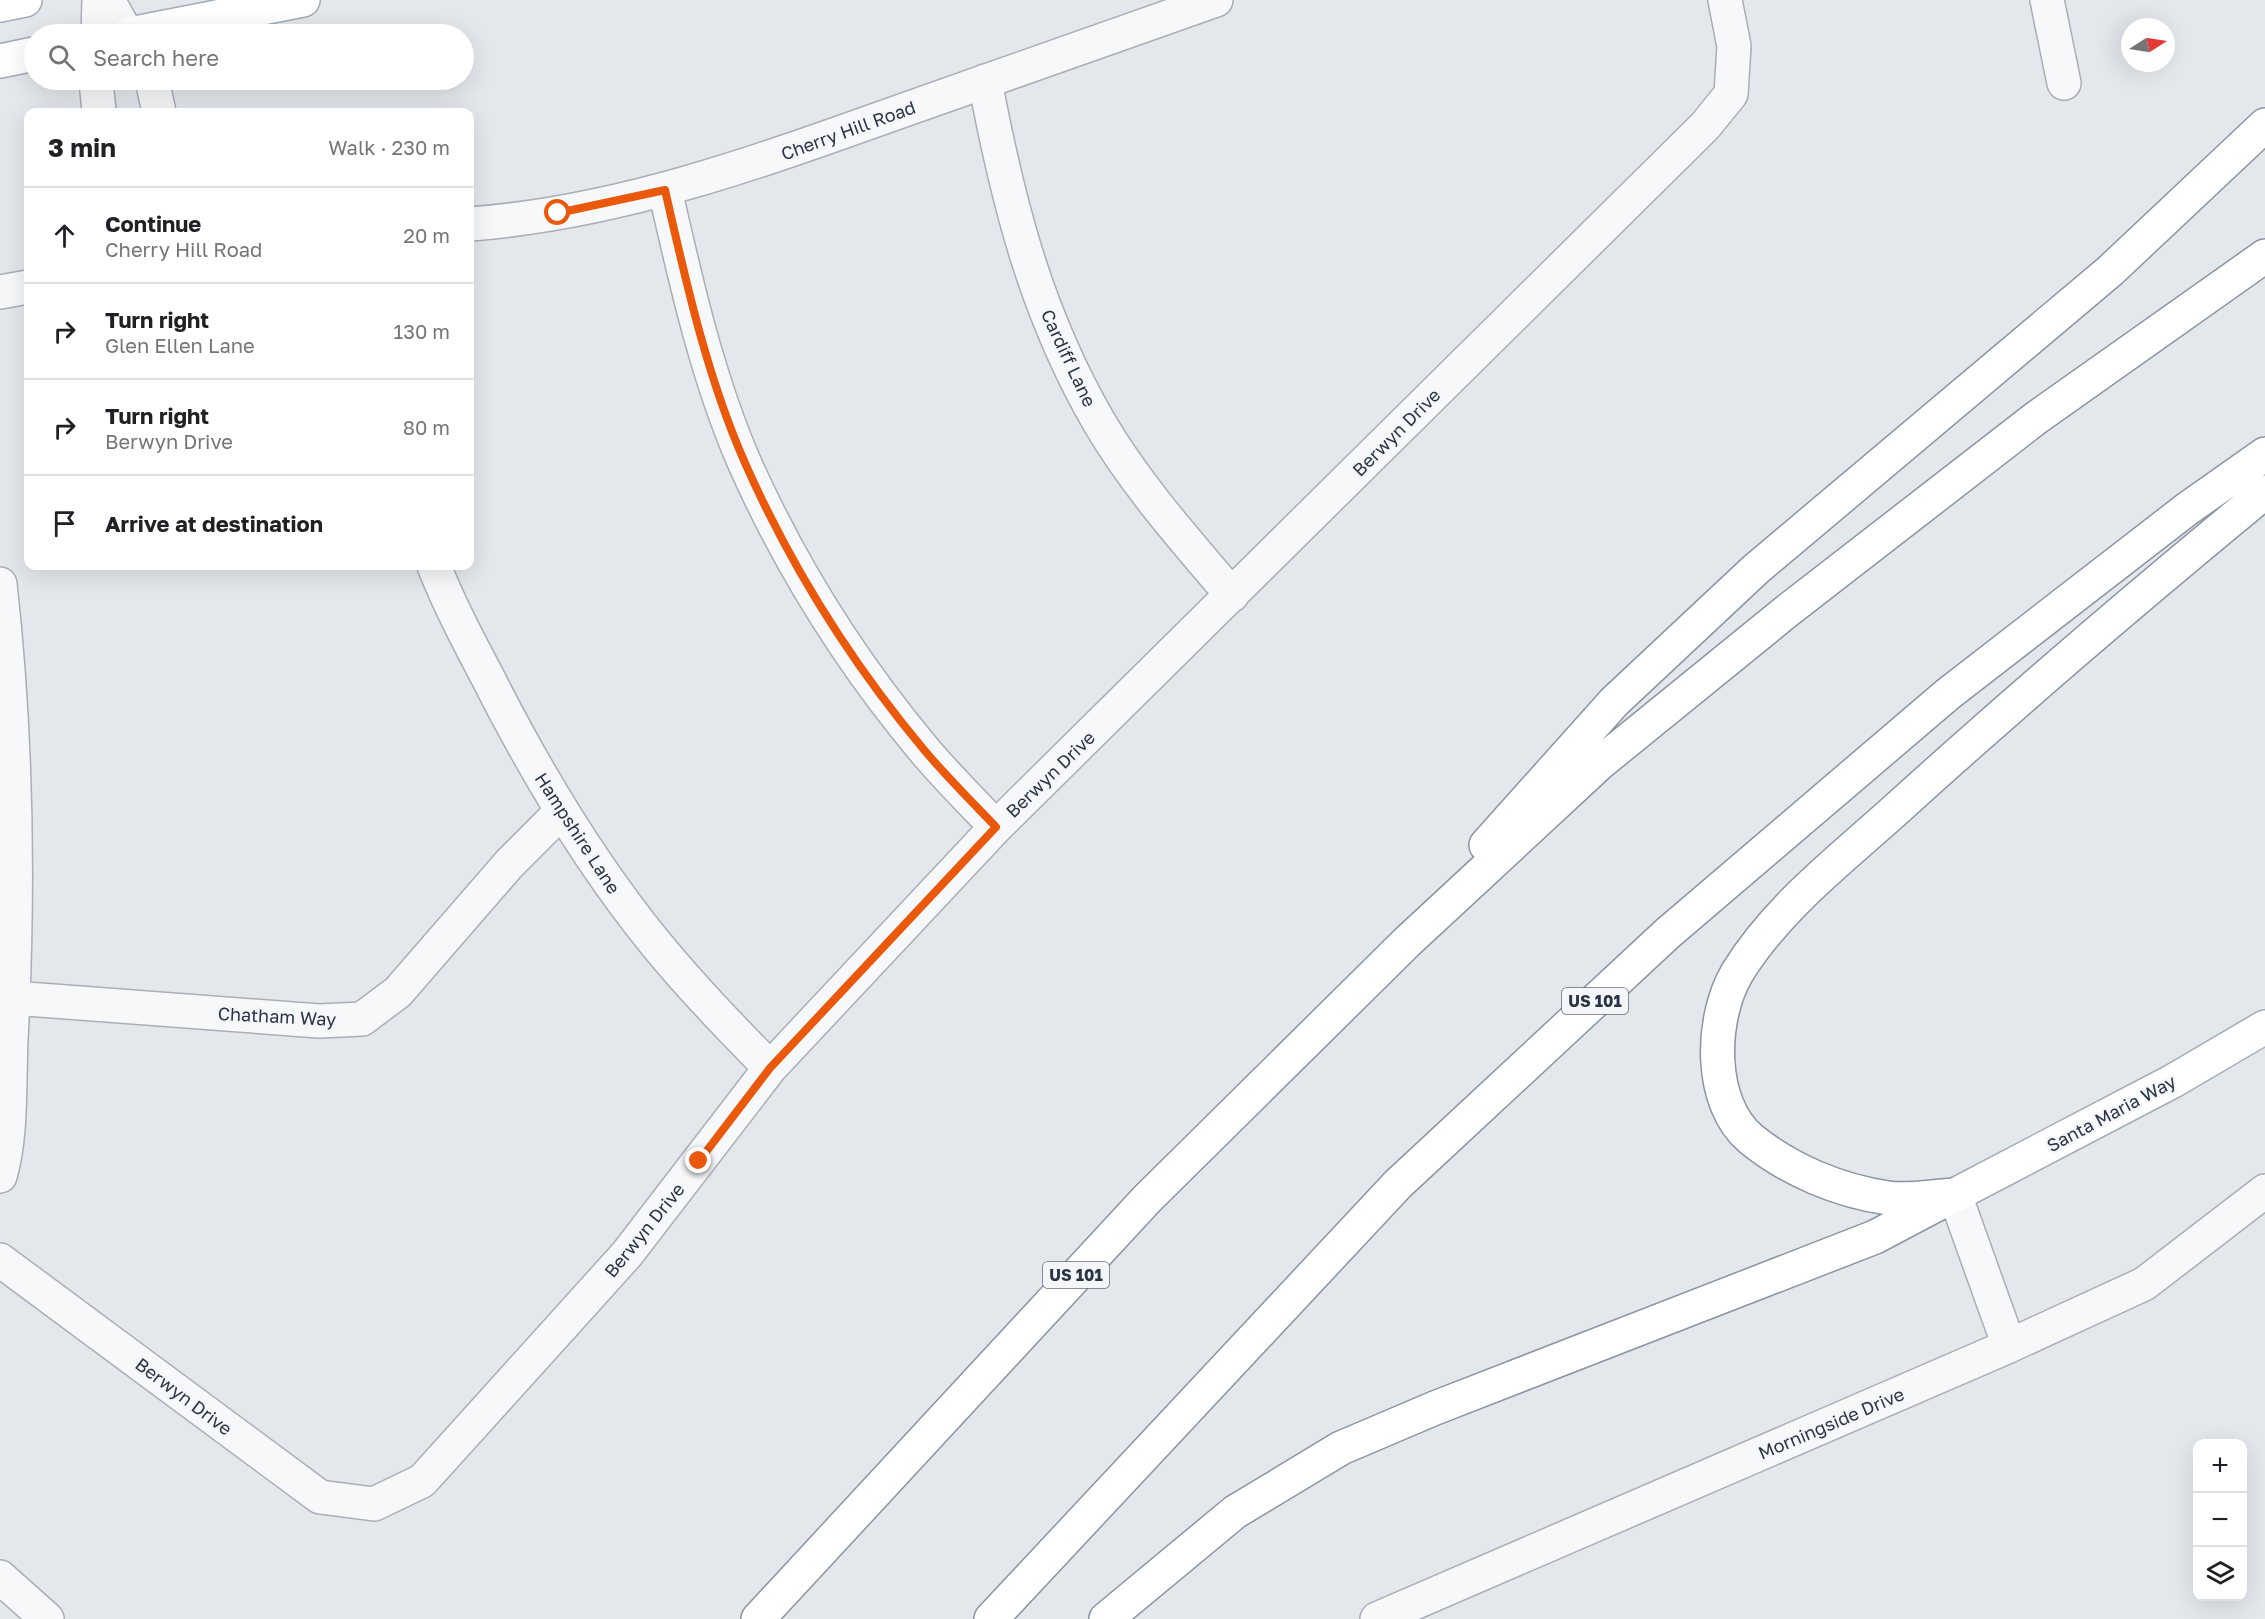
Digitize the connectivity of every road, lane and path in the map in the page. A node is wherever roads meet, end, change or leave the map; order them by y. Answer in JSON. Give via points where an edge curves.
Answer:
{"nodes":[{"id":1,"x":25,"y":0,"type":"edge"},
{"id":2,"x":99,"y":0,"type":"edge"},
{"id":3,"x":108,"y":0,"type":"edge"},
{"id":4,"x":303,"y":0,"type":"edge"},
{"id":5,"x":1216,"y":0,"type":"edge"},
{"id":6,"x":1725,"y":0,"type":"edge"},
{"id":7,"x":2047,"y":0,"type":"edge"},
{"id":8,"x":0,"y":5,"type":"edge"},
{"id":9,"x":98,"y":24,"type":"edge"},
{"id":10,"x":123,"y":24,"type":"edge"},
{"id":11,"x":180,"y":24,"type":"edge"},
{"id":12,"x":24,"y":56,"type":"edge"},
{"id":13,"x":0,"y":62,"type":"edge"},
{"id":14,"x":985,"y":81,"type":"junction"},
{"id":15,"x":2064,"y":83,"type":"dead end"},
{"id":16,"x":97,"y":90,"type":"edge"},
{"id":17,"x":154,"y":90,"type":"edge"},
{"id":18,"x":99,"y":108,"type":"edge"},
{"id":19,"x":158,"y":108,"type":"edge"},
{"id":20,"x":2265,"y":125,"type":"edge"},
{"id":21,"x":665,"y":190,"type":"junction"},
{"id":22,"x":474,"y":224,"type":"edge"},
{"id":23,"x":2265,"y":256,"type":"edge"},
{"id":24,"x":24,"y":288,"type":"edge"},
{"id":25,"x":0,"y":292,"type":"edge"},
{"id":26,"x":2265,"y":454,"type":"edge"},
{"id":27,"x":2265,"y":492,"type":"edge"},
{"id":28,"x":436,"y":570,"type":"edge"},
{"id":29,"x":0,"y":584,"type":"edge"},
{"id":30,"x":1232,"y":595,"type":"junction"},
{"id":31,"x":561,"y":812,"type":"junction"},
{"id":32,"x":996,"y":827,"type":"junction"},
{"id":33,"x":1407,"y":942,"type":"junction"},
{"id":34,"x":13,"y":998,"type":"junction"},
{"id":35,"x":2265,"y":1027,"type":"edge"},
{"id":36,"x":770,"y":1068,"type":"junction"},
{"id":37,"x":0,"y":1176,"type":"edge"},
{"id":38,"x":2265,"y":1191,"type":"edge"},
{"id":39,"x":1955,"y":1195,"type":"junction"},
{"id":40,"x":0,"y":1260,"type":"edge"},
{"id":41,"x":2009,"y":1347,"type":"junction"},
{"id":42,"x":0,"y":1577,"type":"edge"},
{"id":43,"x":1441,"y":1606,"type":"edge"},
{"id":44,"x":47,"y":1619,"type":"edge"},
{"id":45,"x":758,"y":1619,"type":"edge"},
{"id":46,"x":991,"y":1619,"type":"edge"},
{"id":47,"x":1106,"y":1619,"type":"edge"},
{"id":48,"x":1377,"y":1619,"type":"edge"}],
"edges":[{"from":1,"to":8,"type":"main road"},
{"from":2,"to":9,"type":"street"},
{"from":3,"to":10,"type":"street"},
{"from":4,"to":11,"type":"main road"},
{"from":5,"to":14,"type":"street","name":"Cherry Hill Road"},
{"from":6,"to":30,"type":"street","name":"Berwyn Drive","via":[[1734,46],[1731,94],[1705,126]]},
{"from":7,"to":15,"type":"street"},
{"from":12,"to":13,"type":"main road"},
{"from":14,"to":21,"type":"street","name":"Cherry Hill Road","via":[[744,167]]},
{"from":14,"to":30,"type":"street","name":"Cardiff Lane","via":[[1021,245],[1053,328],[1099,422],[1152,501]]},
{"from":16,"to":18,"type":"street"},
{"from":17,"to":19,"type":"street"},
{"from":20,"to":33,"type":"main road","via":[[2110,271],[1756,569],[1614,702],[1515,810]]},
{"from":21,"to":22,"type":"street","name":"Cherry Hill Road","via":[[558,213]]},
{"from":21,"to":32,"type":"street","via":[[714,378],[745,462],[802,576],[856,661],[925,751]]},
{"from":23,"to":33,"type":"main road","number":"US 101","via":[[2036,418],[1787,611],[1600,763]]},
{"from":24,"to":25,"type":"street"},
{"from":26,"to":46,"type":"main road","number":"US 101","via":[[2187,509],[1948,694],[1668,933],[1398,1184]]},
{"from":27,"to":39,"type":"main road","via":[[2145,591],[1784,911],[1736,974],[1718,1022],[1718,1045],[1719,1080],[1738,1128],[1776,1159],[1845,1189],[1890,1198]]},
{"from":28,"to":31,"type":"street","name":"Hampshire Lane","via":[[507,717]]},
{"from":29,"to":34,"type":"street","via":[[17,830]]},
{"from":30,"to":32,"type":"street","name":"Berwyn Drive"},
{"from":31,"to":34,"type":"street","name":"Chatham Way","via":[[509,864],[398,992],[362,1019],[319,1021]]},
{"from":31,"to":36,"type":"street","name":"Hampshire Lane","via":[[657,945]]},
{"from":32,"to":36,"type":"street","name":"Berwyn Drive"},
{"from":33,"to":45,"type":"main road","number":"US 101","via":[[1147,1198]]},
{"from":34,"to":37,"type":"street","via":[[6,1139]]},
{"from":35,"to":39,"type":"main road","name":"Santa Maria Way","via":[[2173,1081]]},
{"from":36,"to":40,"type":"street","name":"Berwyn Drive","via":[[627,1254],[422,1481],[374,1504],[320,1497]]},
{"from":38,"to":41,"type":"street","name":"Morningside Drive","via":[[2145,1284]]},
{"from":39,"to":41,"type":"street"},
{"from":39,"to":47,"type":"main road","name":"Santa Maria Way","via":[[1875,1238],[1341,1448],[1235,1512]]},
{"from":41,"to":43,"type":"street","name":"Morningside Drive"},
{"from":42,"to":44,"type":"street"},
{"from":43,"to":48,"type":"street","name":"Morningside Drive"}]}
